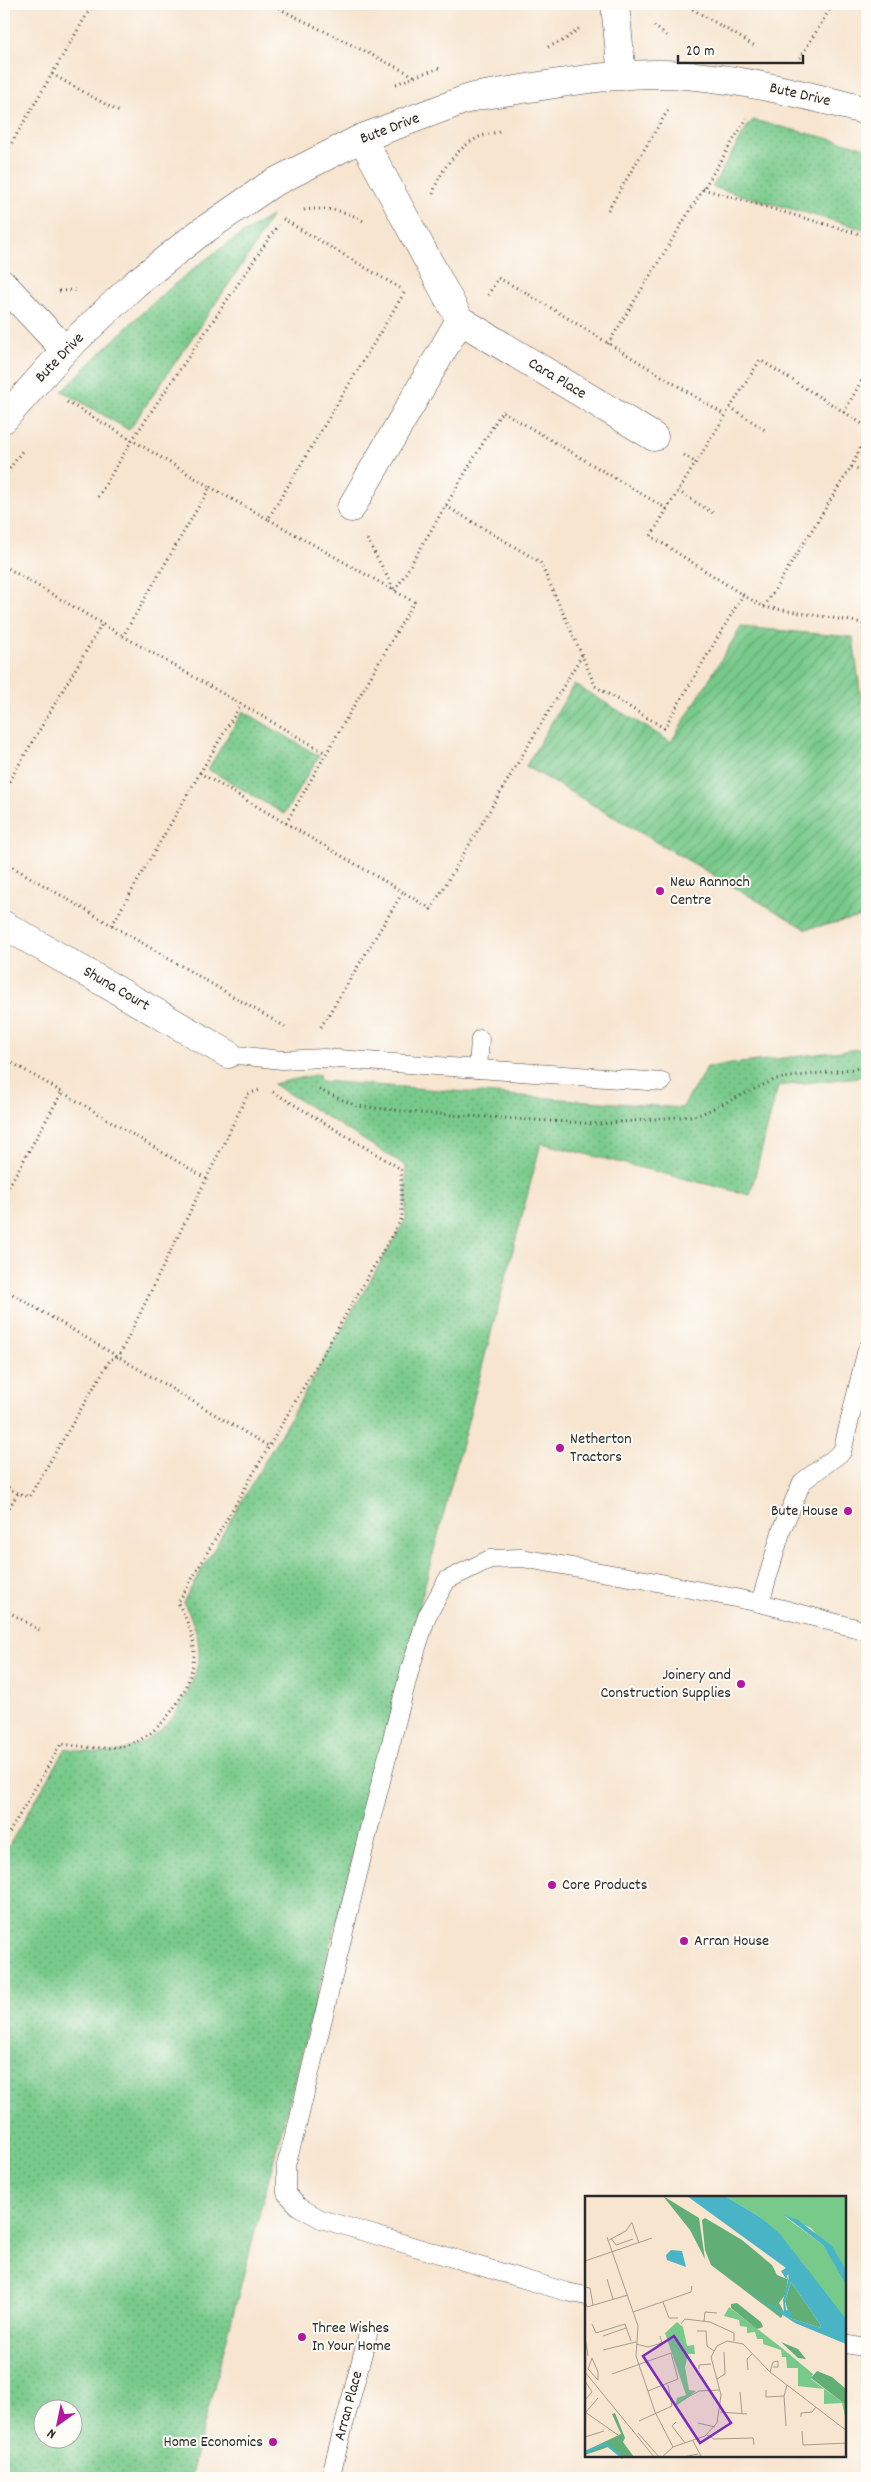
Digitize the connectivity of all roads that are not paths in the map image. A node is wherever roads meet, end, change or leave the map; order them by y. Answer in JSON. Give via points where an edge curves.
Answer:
{"nodes":[{"id":1,"x":615,"y":4,"type":"edge"},
{"id":2,"x":622,"y":76,"type":"junction"},
{"id":3,"x":867,"y":110,"type":"edge"},
{"id":4,"x":362,"y":138,"type":"junction"},
{"id":5,"x":4,"y":285,"type":"edge"},
{"id":6,"x":460,"y":320,"type":"junction"},
{"id":7,"x":65,"y":350,"type":"junction"},
{"id":8,"x":4,"y":419,"type":"edge"},
{"id":9,"x":654,"y":437,"type":"dead end"},
{"id":10,"x":351,"y":508,"type":"road end"},
{"id":11,"x":4,"y":925,"type":"edge"},
{"id":12,"x":480,"y":1039,"type":"dead end"},
{"id":13,"x":228,"y":1054,"type":"joint"},
{"id":14,"x":478,"y":1069,"type":"junction"},
{"id":15,"x":662,"y":1082,"type":"dead end"},
{"id":16,"x":867,"y":1349,"type":"edge"},
{"id":17,"x":760,"y":1603,"type":"junction"},
{"id":18,"x":867,"y":1631,"type":"edge"},
{"id":19,"x":585,"y":2296,"type":"edge"},
{"id":20,"x":368,"y":2334,"type":"dead end"},
{"id":21,"x":846,"y":2344,"type":"edge"},
{"id":22,"x":867,"y":2348,"type":"edge"},
{"id":23,"x":330,"y":2478,"type":"edge"}],
"edges":[{"from":1,"to":2,"type":"street"},
{"from":2,"to":3,"type":"street","name":"Bute Drive","via":[[684,75],[749,83]]},
{"from":2,"to":4,"type":"street","name":"Bute Drive","via":[[478,96]]},
{"from":4,"to":6,"type":"street"},
{"from":4,"to":7,"type":"street","name":"Bute Drive","via":[[271,184],[197,235],[136,283]]},
{"from":5,"to":7,"type":"street"},
{"from":6,"to":9,"type":"street","name":"Cara Place"},
{"from":6,"to":10,"type":"street"},
{"from":7,"to":8,"type":"street","name":"Bute Drive"},
{"from":11,"to":13,"type":"street","name":"Shuna Court"},
{"from":12,"to":14,"type":"lane"},
{"from":13,"to":14,"type":"lane","via":[[282,1060],[324,1058]]},
{"from":14,"to":15,"type":"lane"},
{"from":16,"to":17,"type":"lane","via":[[842,1452],[802,1482],[782,1529]]},
{"from":17,"to":18,"type":"lane"},
{"from":17,"to":19,"type":"lane","via":[[522,1558],[490,1559],[447,1580],[427,1616],[371,1820],[286,2165],[286,2193],[299,2207],[321,2219]]},
{"from":20,"to":23,"type":"lane","name":"Arran Place"},
{"from":21,"to":22,"type":"lane"}]}
